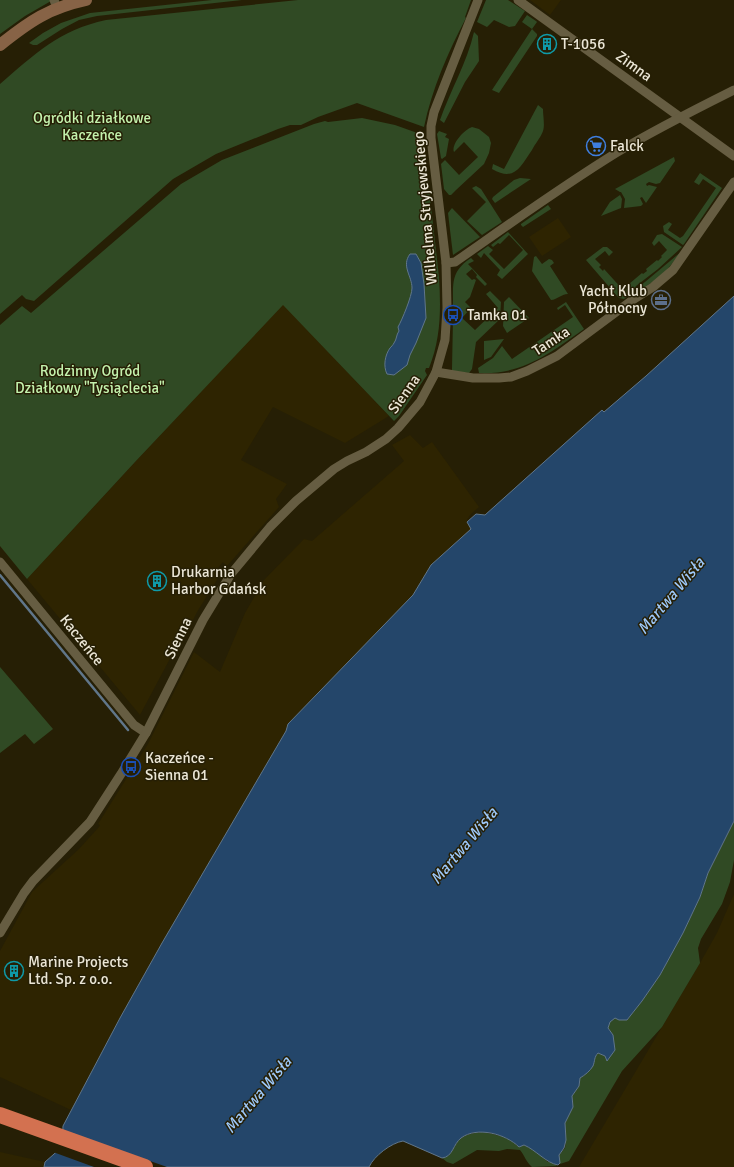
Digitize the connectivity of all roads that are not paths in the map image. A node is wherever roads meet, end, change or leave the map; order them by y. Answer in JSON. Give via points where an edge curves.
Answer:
{"nodes":[{"id":1,"x":86,"y":0,"type":"edge"},
{"id":2,"x":478,"y":0,"type":"edge"},
{"id":3,"x":518,"y":0,"type":"edge"},
{"id":4,"x":56,"y":4,"type":"edge"},
{"id":5,"x":0,"y":44,"type":"edge"},
{"id":6,"x":734,"y":90,"type":"edge"},
{"id":7,"x":681,"y":118,"type":"junction"},
{"id":8,"x":734,"y":156,"type":"edge"},
{"id":9,"x":734,"y":182,"type":"edge"},
{"id":10,"x":446,"y":263,"type":"junction"},
{"id":11,"x":436,"y":372,"type":"junction"},
{"id":12,"x":0,"y":562,"type":"edge"},
{"id":13,"x":146,"y":733,"type":"junction"},
{"id":14,"x":0,"y":933,"type":"edge"},
{"id":15,"x":0,"y":1115,"type":"edge"},
{"id":16,"x":0,"y":1126,"type":"edge"},
{"id":17,"x":25,"y":1129,"type":"junction"},
{"id":18,"x":116,"y":1167,"type":"edge"},
{"id":19,"x":145,"y":1167,"type":"edge"}],
"edges":[{"from":1,"to":4,"type":"street"},
{"from":2,"to":10,"type":"street","name":"Wilhelma Stryjewskiego","via":[[434,112],[431,126]]},
{"from":3,"to":7,"type":"street","name":"Zimna"},
{"from":4,"to":5,"type":"street"},
{"from":6,"to":7,"type":"street"},
{"from":7,"to":8,"type":"street","name":"Zimna"},
{"from":7,"to":10,"type":"street","via":[[616,153],[455,262]]},
{"from":9,"to":11,"type":"street","name":"Tamka","via":[[673,270],[557,356],[511,377],[473,378]]},
{"from":10,"to":11,"type":"street","name":"Wilhelma Stryjewskiego","via":[[445,340]]},
{"from":11,"to":13,"type":"street","name":"Sienna","via":[[420,402],[398,428],[386,439],[347,460],[316,483],[283,514],[231,574],[214,600]]},
{"from":12,"to":13,"type":"street","name":"Kaczeńce","via":[[134,725]]},
{"from":13,"to":14,"type":"street","name":"Sienna","via":[[90,822],[33,881]]},
{"from":15,"to":17,"type":"highway"},
{"from":16,"to":17,"type":"highway"},
{"from":17,"to":18,"type":"highway"},
{"from":17,"to":19,"type":"highway"}]}
